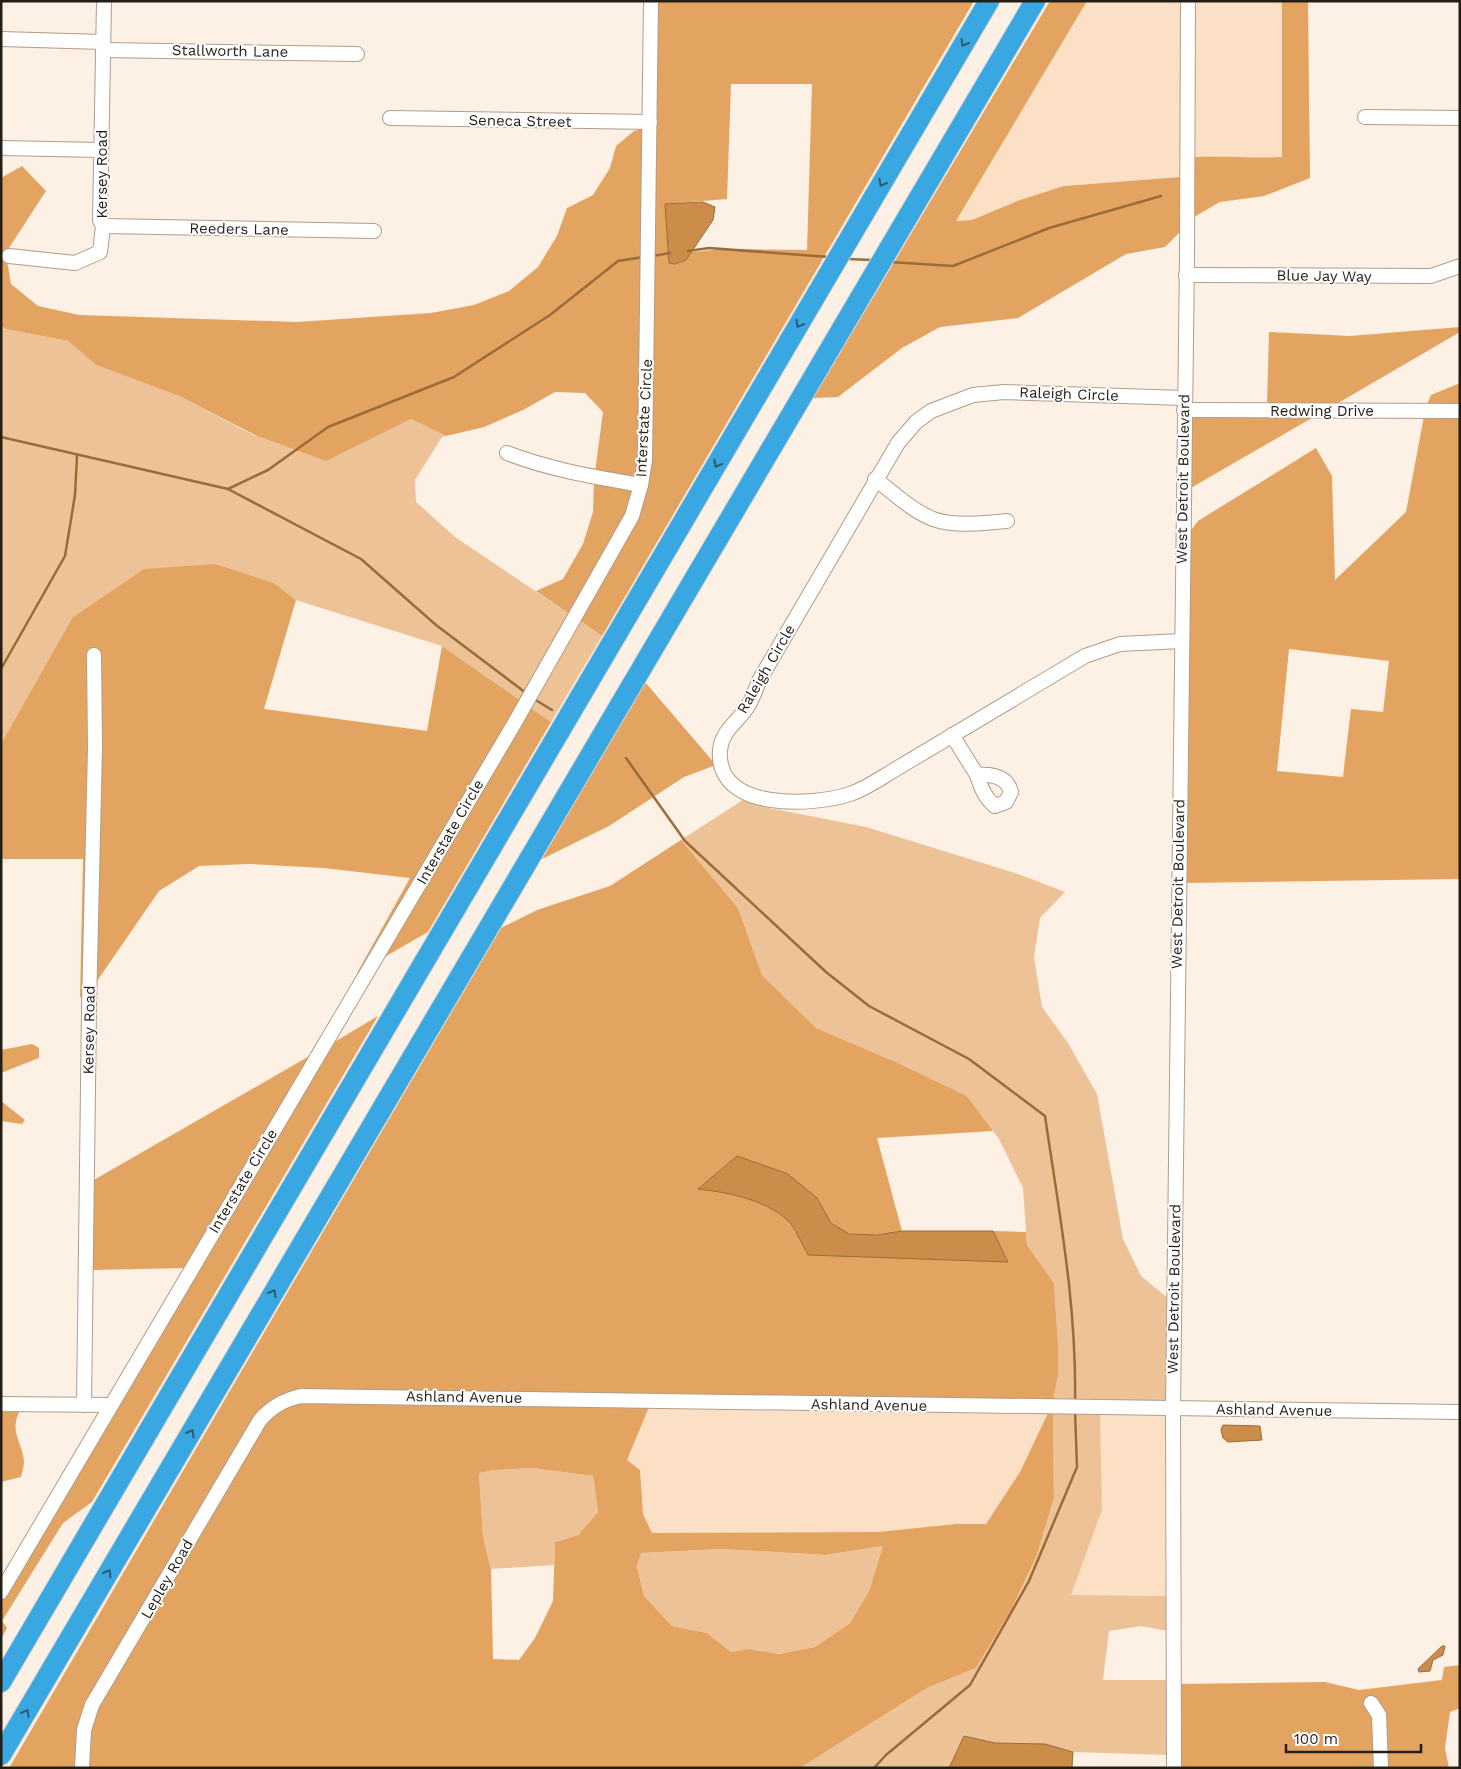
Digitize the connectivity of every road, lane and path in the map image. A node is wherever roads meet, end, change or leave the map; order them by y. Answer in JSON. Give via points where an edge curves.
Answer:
{"nodes":[{"id":1,"x":104,"y":1,"type":"edge"},
{"id":2,"x":651,"y":1,"type":"edge"},
{"id":3,"x":989,"y":1,"type":"edge"},
{"id":4,"x":1034,"y":1,"type":"edge"},
{"id":5,"x":1188,"y":1,"type":"edge"},
{"id":6,"x":1,"y":39,"type":"edge"},
{"id":7,"x":103,"y":46,"type":"junction"},
{"id":8,"x":357,"y":54,"type":"dead end"},
{"id":9,"x":1365,"y":117,"type":"dead end"},
{"id":10,"x":390,"y":118,"type":"dead end"},
{"id":11,"x":1460,"y":118,"type":"edge"},
{"id":12,"x":650,"y":122,"type":"junction"},
{"id":13,"x":1,"y":148,"type":"edge"},
{"id":14,"x":101,"y":150,"type":"junction"},
{"id":15,"x":103,"y":226,"type":"junction"},
{"id":16,"x":374,"y":231,"type":"dead end"},
{"id":17,"x":9,"y":256,"type":"dead end"},
{"id":18,"x":1460,"y":266,"type":"edge"},
{"id":19,"x":1186,"y":274,"type":"junction"},
{"id":20,"x":1184,"y":404,"type":"junction"},
{"id":21,"x":1460,"y":412,"type":"edge"},
{"id":22,"x":507,"y":453,"type":"dead end"},
{"id":23,"x":875,"y":479,"type":"junction"},
{"id":24,"x":641,"y":485,"type":"junction"},
{"id":25,"x":1007,"y":521,"type":"dead end"},
{"id":26,"x":1182,"y":641,"type":"junction"},
{"id":27,"x":94,"y":655,"type":"dead end"},
{"id":28,"x":952,"y":735,"type":"junction"},
{"id":29,"x":977,"y":775,"type":"dead end"},
{"id":30,"x":280,"y":1403,"type":"joint"},
{"id":31,"x":1,"y":1404,"type":"edge"},
{"id":32,"x":84,"y":1405,"type":"junction"},
{"id":33,"x":110,"y":1405,"type":"junction"},
{"id":34,"x":1173,"y":1409,"type":"junction"},
{"id":35,"x":1460,"y":1412,"type":"edge"},
{"id":36,"x":1,"y":1592,"type":"edge"},
{"id":37,"x":1,"y":1682,"type":"edge"},
{"id":38,"x":1371,"y":1703,"type":"dead end"},
{"id":39,"x":1,"y":1756,"type":"edge"},
{"id":40,"x":82,"y":1768,"type":"edge"},
{"id":41,"x":1174,"y":1768,"type":"edge"},
{"id":42,"x":1381,"y":1768,"type":"edge"}],
"edges":[{"from":1,"to":7,"type":"street","name":"Kersey Road"},
{"from":2,"to":12,"type":"street","name":"Interstate Circle"},
{"from":3,"to":37,"type":"highway","one_way":true},
{"from":39,"to":4,"type":"highway","one_way":true},
{"from":5,"to":19,"type":"street","name":"West Detroit Boulevard"},
{"from":6,"to":7,"type":"street","name":"Stallworth Lane"},
{"from":7,"to":8,"type":"street","name":"Stallworth Lane"},
{"from":7,"to":14,"type":"street","name":"Kersey Road"},
{"from":9,"to":11,"type":"street"},
{"from":10,"to":12,"type":"street","name":"Seneca Street"},
{"from":12,"to":24,"type":"street","name":"Interstate Circle","via":[[646,405]]},
{"from":13,"to":14,"type":"street"},
{"from":14,"to":15,"type":"street","name":"Kersey Road","via":[[100,220]]},
{"from":15,"to":16,"type":"street","name":"Reeders Lane"},
{"from":15,"to":17,"type":"street","name":"Kersey Road","via":[[100,252],[75,263]]},
{"from":18,"to":19,"type":"street","name":"Blue Jay Way","via":[[1431,276]]},
{"from":19,"to":20,"type":"street","name":"West Detroit Boulevard"},
{"from":20,"to":21,"type":"street","name":"Redwing Drive"},
{"from":20,"to":23,"type":"street","name":"Raleigh Circle","via":[[1004,392],[973,395],[937,408],[916,422]]},
{"from":20,"to":26,"type":"street","name":"West Detroit Boulevard"},
{"from":22,"to":24,"type":"street","via":[[553,469]]},
{"from":23,"to":25,"type":"street","via":[[934,519]]},
{"from":23,"to":28,"type":"street","name":"Raleigh Circle","via":[[747,707],[724,735],[720,763],[729,779],[747,794],[769,800],[840,797],[865,787]]},
{"from":24,"to":33,"type":"street","name":"Interstate Circle","via":[[625,530],[526,702]]},
{"from":26,"to":28,"type":"street","name":"Raleigh Circle","via":[[1137,642],[1085,656]]},
{"from":26,"to":34,"type":"street","name":"West Detroit Boulevard"},
{"from":27,"to":32,"type":"street","name":"Kersey Road"},
{"from":28,"to":29,"type":"street"},
{"from":30,"to":34,"type":"street","name":"Ashland Avenue","via":[[310,1396]]},
{"from":30,"to":40,"type":"street","name":"Lepley Road","via":[[260,1420],[92,1706],[84,1730]]},
{"from":31,"to":32,"type":"street"},
{"from":32,"to":33,"type":"street"},
{"from":33,"to":36,"type":"street","name":"Interstate Circle"},
{"from":34,"to":35,"type":"street","name":"Ashland Avenue"},
{"from":34,"to":41,"type":"street","name":"West Detroit Boulevard"},
{"from":38,"to":42,"type":"street","via":[[1379,1715]]}]}
